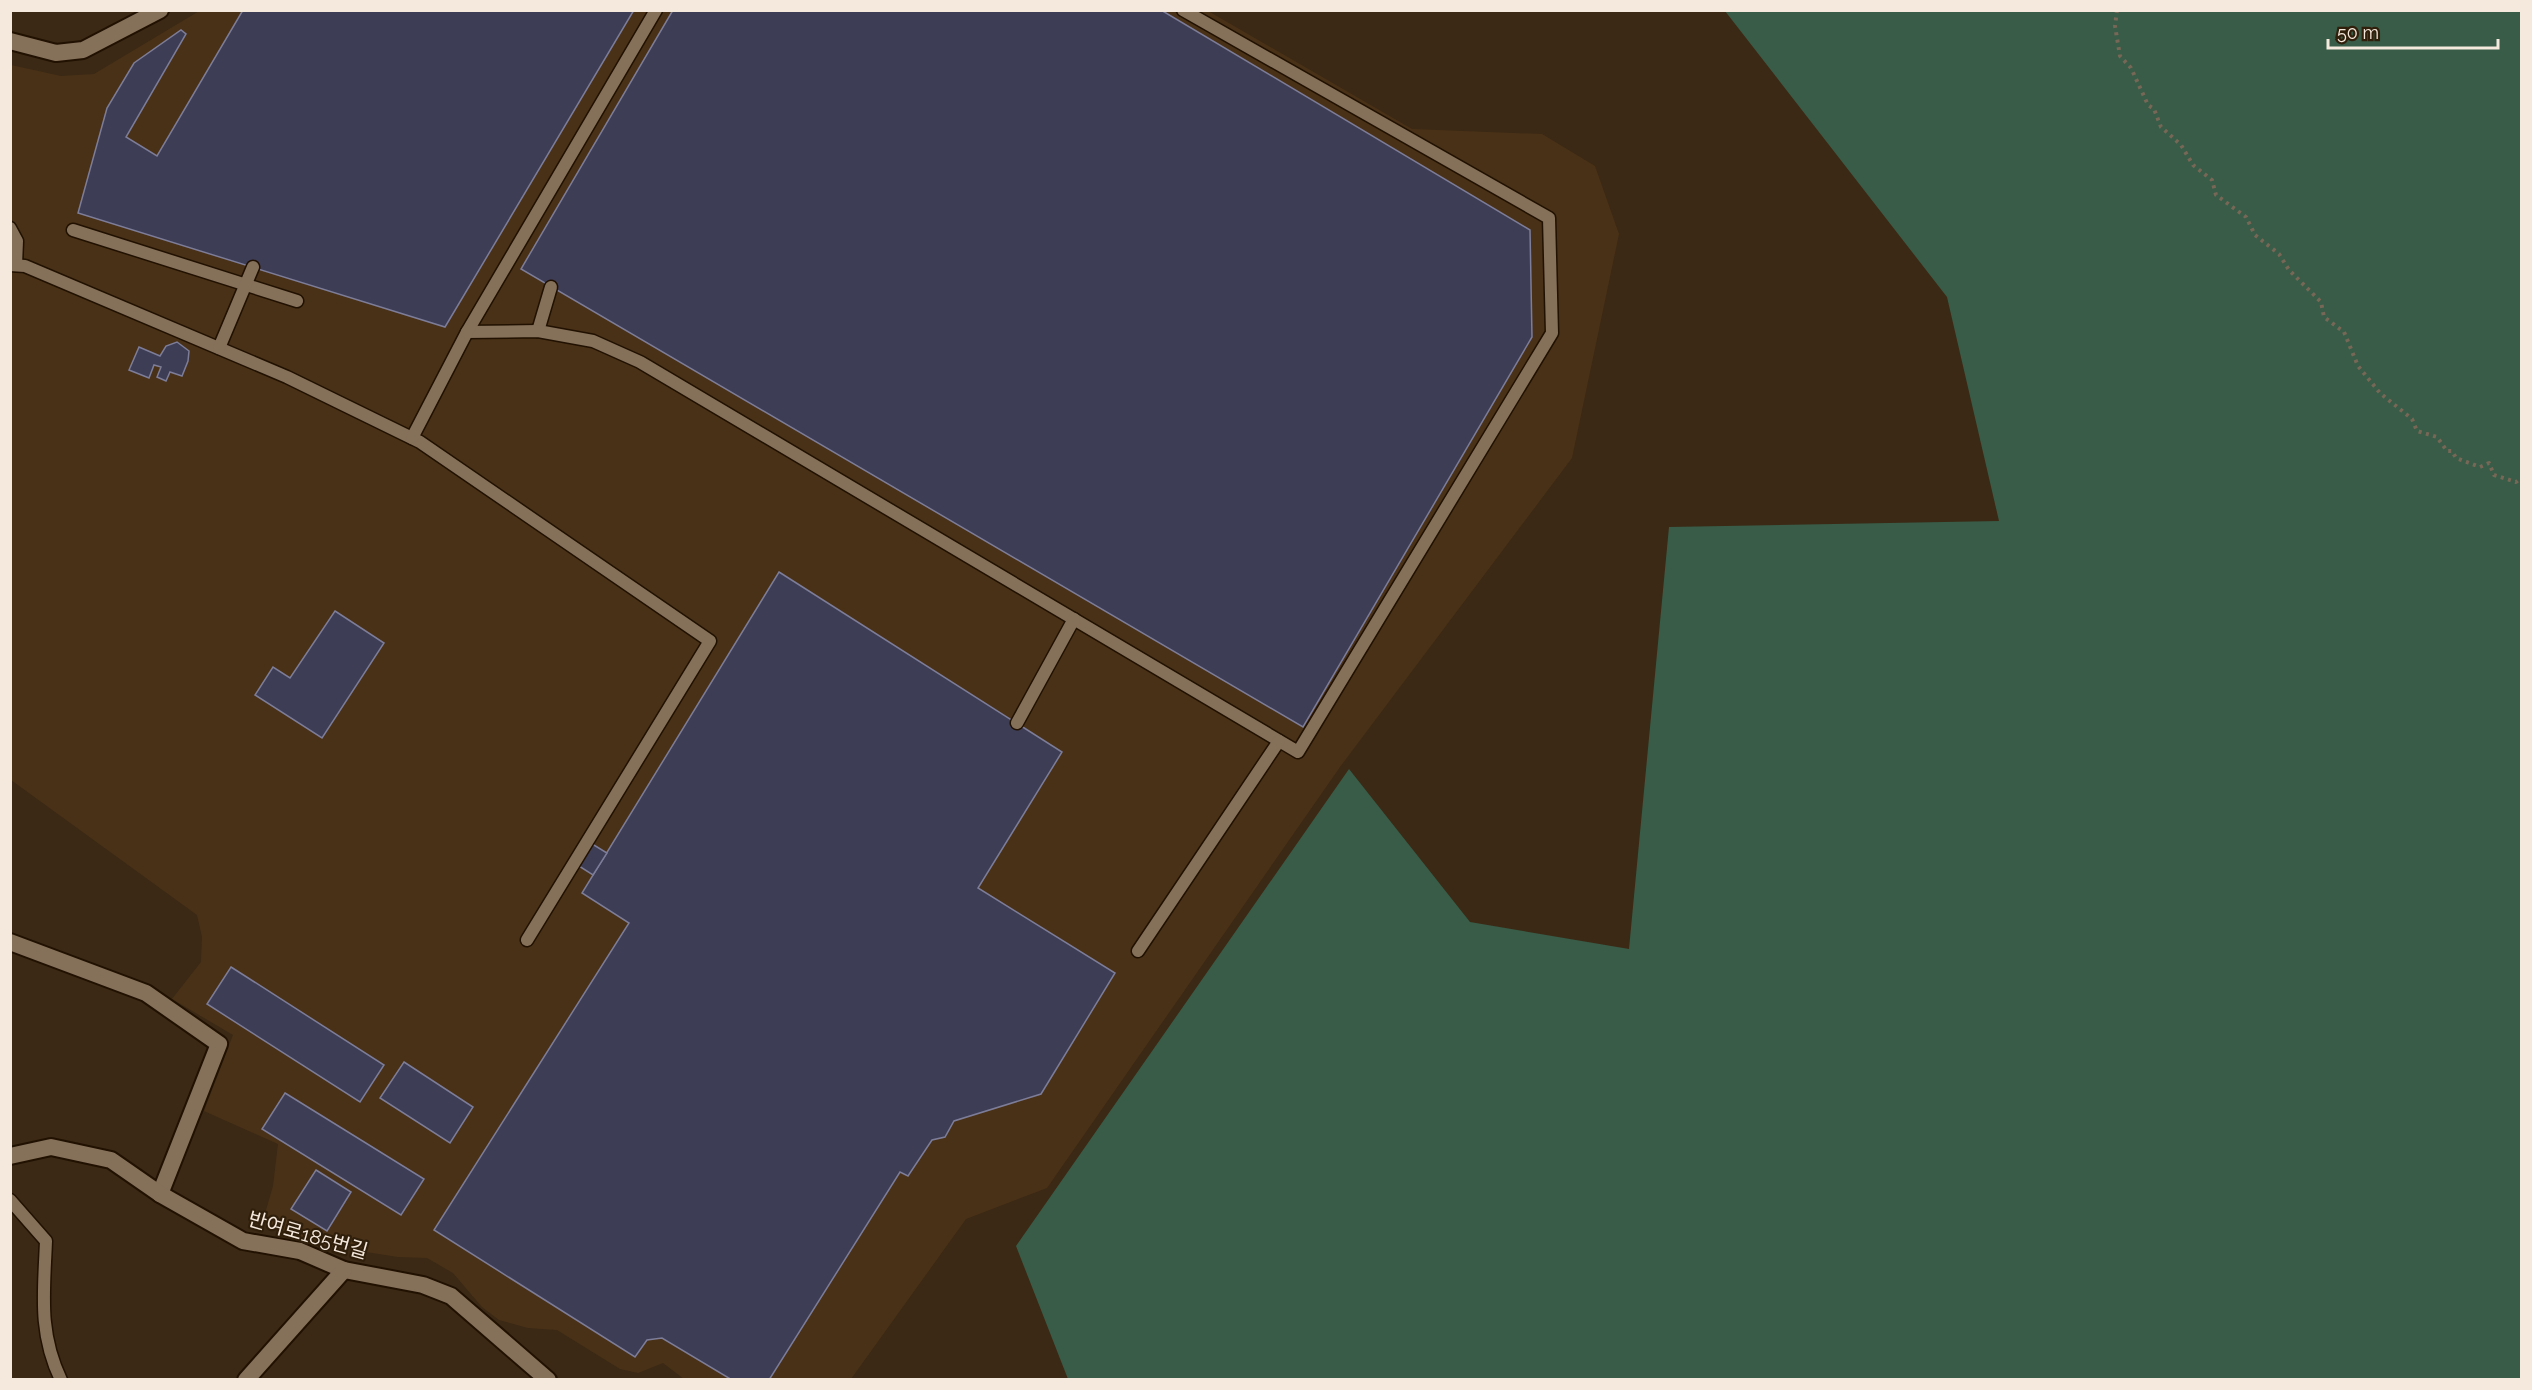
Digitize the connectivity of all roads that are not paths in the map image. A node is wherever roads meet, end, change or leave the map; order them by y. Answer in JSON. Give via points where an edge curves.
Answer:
{"nodes":[{"id":1,"x":160,"y":10,"type":"edge"},
{"id":2,"x":656,"y":10,"type":"edge"},
{"id":3,"x":1183,"y":10,"type":"edge"},
{"id":4,"x":10,"y":41,"type":"edge"},
{"id":5,"x":10,"y":228,"type":"edge"},
{"id":6,"x":73,"y":230,"type":"dead end"},
{"id":7,"x":13,"y":265,"type":"edge"},
{"id":8,"x":253,"y":267,"type":"dead end"},
{"id":9,"x":247,"y":284,"type":"junction"},
{"id":10,"x":551,"y":287,"type":"dead end"},
{"id":11,"x":297,"y":301,"type":"dead end"},
{"id":12,"x":538,"y":331,"type":"junction"},
{"id":13,"x":467,"y":332,"type":"junction"},
{"id":14,"x":219,"y":348,"type":"junction"},
{"id":15,"x":412,"y":438,"type":"junction"},
{"id":16,"x":1074,"y":619,"type":"junction"},
{"id":17,"x":1017,"y":723,"type":"dead end"},
{"id":18,"x":1279,"y":741,"type":"junction"},
{"id":19,"x":527,"y":940,"type":"dead end"},
{"id":20,"x":10,"y":942,"type":"edge"},
{"id":21,"x":1138,"y":951,"type":"dead end"},
{"id":22,"x":10,"y":1156,"type":"edge"},
{"id":23,"x":160,"y":1194,"type":"junction"},
{"id":24,"x":10,"y":1200,"type":"edge"},
{"id":25,"x":344,"y":1270,"type":"junction"},
{"id":26,"x":61,"y":1380,"type":"edge"},
{"id":27,"x":246,"y":1380,"type":"edge"},
{"id":28,"x":548,"y":1380,"type":"edge"}],
"edges":[{"from":1,"to":4,"type":"street","via":[[83,50],[56,53]]},
{"from":2,"to":13,"type":"lane"},
{"from":3,"to":18,"type":"lane","via":[[1549,218],[1552,333],[1299,752]]},
{"from":5,"to":7,"type":"lane","via":[[17,241]]},
{"from":6,"to":9,"type":"lane"},
{"from":7,"to":14,"type":"lane","via":[[25,266]]},
{"from":8,"to":9,"type":"lane"},
{"from":9,"to":11,"type":"lane"},
{"from":9,"to":14,"type":"lane"},
{"from":10,"to":12,"type":"lane"},
{"from":12,"to":13,"type":"lane"},
{"from":12,"to":16,"type":"lane","via":[[593,341],[640,363]]},
{"from":13,"to":15,"type":"lane"},
{"from":14,"to":15,"type":"lane"},
{"from":15,"to":19,"type":"lane","via":[[710,641]]},
{"from":16,"to":17,"type":"lane"},
{"from":16,"to":18,"type":"lane"},
{"from":18,"to":21,"type":"lane"},
{"from":20,"to":23,"type":"street","via":[[146,993],[219,1044]]},
{"from":22,"to":23,"type":"street","name":"반여로185번길","via":[[51,1147],[111,1160]]},
{"from":23,"to":25,"type":"street","name":"반여로185번길","via":[[243,1241],[300,1251]]},
{"from":24,"to":26,"type":"lane","via":[[46,1241],[44,1332]]},
{"from":25,"to":27,"type":"street"},
{"from":25,"to":28,"type":"street","name":"반여로185번길","via":[[423,1285],[451,1296]]}]}
